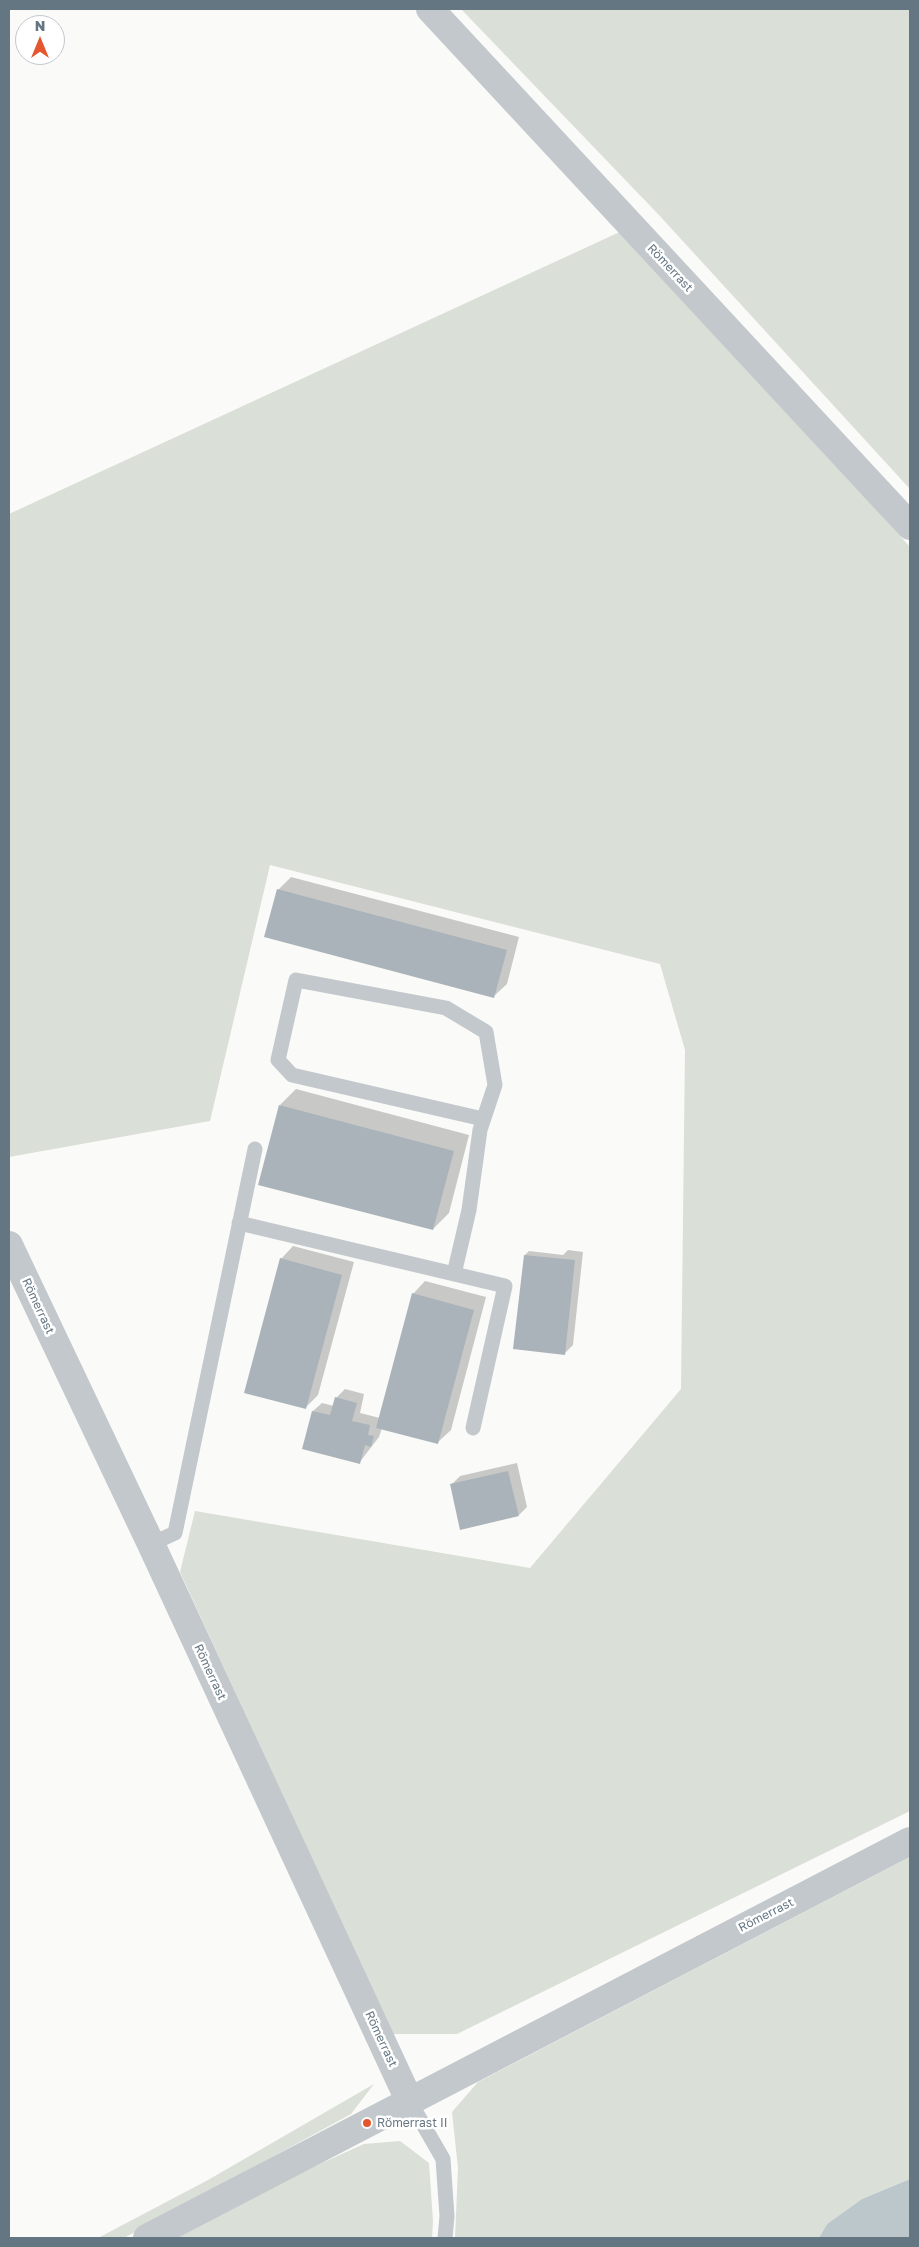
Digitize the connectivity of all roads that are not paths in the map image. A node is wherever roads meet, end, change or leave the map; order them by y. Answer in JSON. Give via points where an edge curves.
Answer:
{"nodes":[{"id":1,"x":430,"y":9,"type":"edge"},
{"id":2,"x":910,"y":526,"type":"edge"},
{"id":3,"x":484,"y":1120,"type":"junction"},
{"id":4,"x":255,"y":1149,"type":"dead end"},
{"id":5,"x":239,"y":1223,"type":"junction"},
{"id":6,"x":9,"y":1245,"type":"edge"},
{"id":7,"x":454,"y":1274,"type":"junction"},
{"id":8,"x":473,"y":1428,"type":"dead end"},
{"id":9,"x":151,"y":1544,"type":"junction"},
{"id":10,"x":910,"y":1841,"type":"edge"},
{"id":11,"x":409,"y":2100,"type":"junction"},
{"id":12,"x":147,"y":2238,"type":"edge"},
{"id":13,"x":445,"y":2238,"type":"edge"}],
"edges":[{"from":1,"to":2,"type":"street","name":"Römerrast"},
{"from":3,"to":3,"type":"lane","via":[[495,1085],[486,1032],[446,1008],[296,980],[278,1060],[292,1075]]},
{"from":3,"to":7,"type":"lane","via":[[470,1210]]},
{"from":4,"to":5,"type":"lane"},
{"from":5,"to":7,"type":"lane"},
{"from":5,"to":9,"type":"lane","via":[[175,1534]]},
{"from":6,"to":9,"type":"street","name":"Römerrast"},
{"from":7,"to":8,"type":"lane","via":[[505,1286]]},
{"from":9,"to":11,"type":"street","name":"Römerrast"},
{"from":10,"to":11,"type":"street","name":"Römerrast"},
{"from":11,"to":12,"type":"street","name":"Römerrast"},
{"from":11,"to":13,"type":"lane","via":[[443,2158],[447,2216]]}]}
